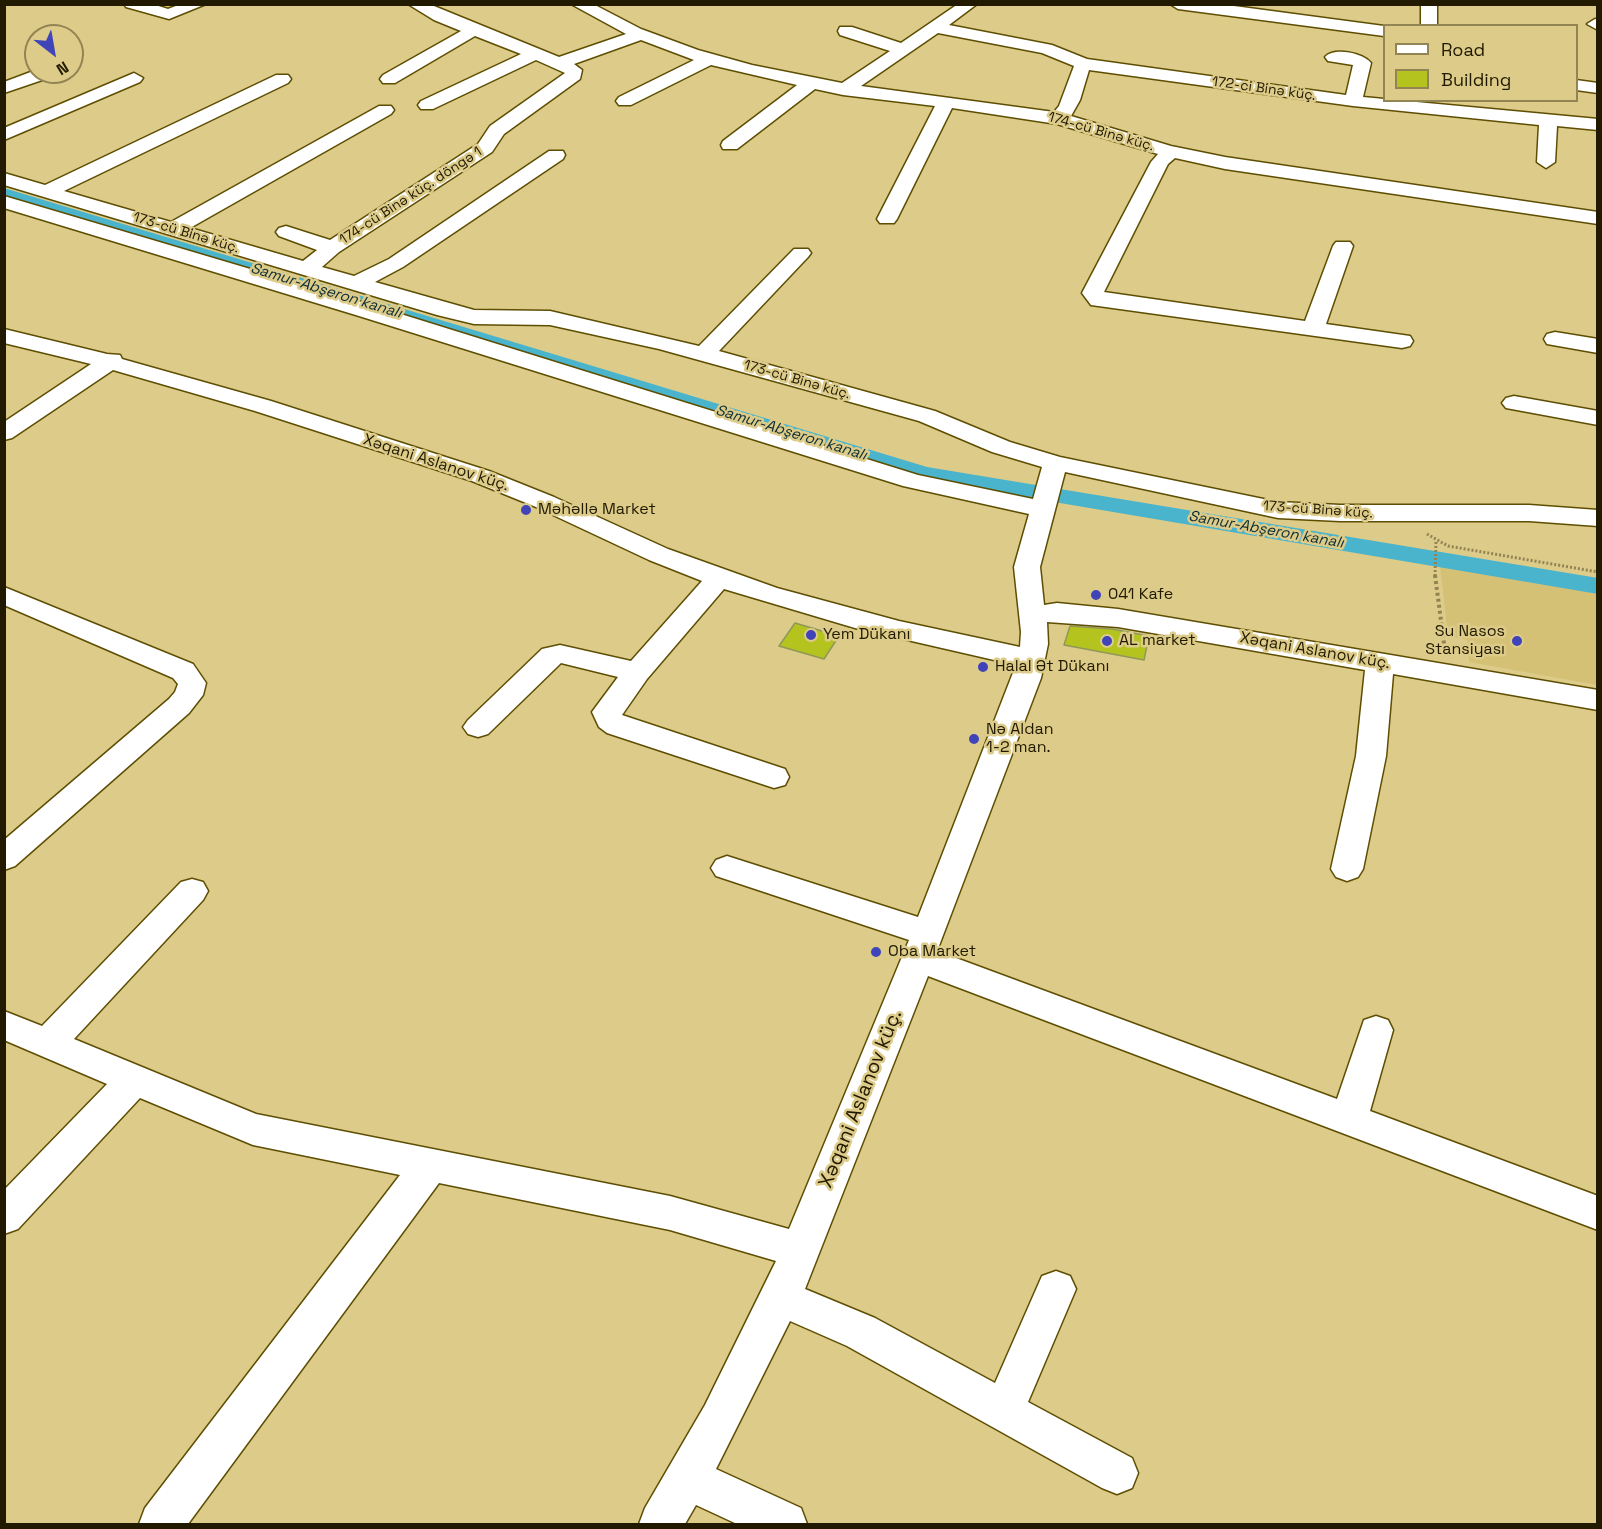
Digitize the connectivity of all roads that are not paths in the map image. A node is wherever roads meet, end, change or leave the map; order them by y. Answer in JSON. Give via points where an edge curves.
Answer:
{"nodes":[{"id":1,"x":132,"y":4,"type":"edge"},
{"id":2,"x":198,"y":4,"type":"edge"},
{"id":3,"x":416,"y":4,"type":"edge"},
{"id":4,"x":579,"y":4,"type":"edge"},
{"id":5,"x":1178,"y":4,"type":"edge"},
{"id":6,"x":1429,"y":4,"type":"edge"},
{"id":7,"x":965,"y":5,"type":"edge"},
{"id":8,"x":1429,"y":24,"type":"edge"},
{"id":9,"x":935,"y":27,"type":"junction"},
{"id":10,"x":474,"y":30,"type":"junction"},
{"id":11,"x":846,"y":31,"type":"dead end"},
{"id":12,"x":1383,"y":31,"type":"edge"},
{"id":13,"x":637,"y":36,"type":"junction"},
{"id":14,"x":902,"y":49,"type":"junction"},
{"id":15,"x":535,"y":54,"type":"junction"},
{"id":16,"x":1334,"y":57,"type":"dead end"},
{"id":17,"x":707,"y":60,"type":"junction"},
{"id":18,"x":559,"y":63,"type":"junction"},
{"id":19,"x":1084,"y":64,"type":"junction"},
{"id":20,"x":134,"y":78,"type":"dead end"},
{"id":21,"x":282,"y":79,"type":"dead end"},
{"id":22,"x":389,"y":79,"type":"dead end"},
{"id":23,"x":24,"y":81,"type":"edge"},
{"id":24,"x":809,"y":85,"type":"junction"},
{"id":25,"x":1578,"y":85,"type":"edge"},
{"id":26,"x":4,"y":88,"type":"edge"},
{"id":27,"x":1598,"y":88,"type":"edge"},
{"id":28,"x":843,"y":90,"type":"junction"},
{"id":29,"x":1353,"y":100,"type":"junction"},
{"id":30,"x":625,"y":102,"type":"dead end"},
{"id":31,"x":946,"y":102,"type":"junction"},
{"id":32,"x":427,"y":105,"type":"dead end"},
{"id":33,"x":385,"y":110,"type":"dead end"},
{"id":34,"x":1058,"y":118,"type":"junction"},
{"id":35,"x":1548,"y":121,"type":"junction"},
{"id":36,"x":1598,"y":125,"type":"edge"},
{"id":37,"x":4,"y":135,"type":"edge"},
{"id":38,"x":730,"y":145,"type":"dead end"},
{"id":39,"x":1170,"y":152,"type":"junction"},
{"id":40,"x":556,"y":155,"type":"dead end"},
{"id":41,"x":1546,"y":162,"type":"dead end"},
{"id":42,"x":4,"y":179,"type":"edge"},
{"id":43,"x":46,"y":192,"type":"junction"},
{"id":44,"x":4,"y":202,"type":"edge"},
{"id":45,"x":1598,"y":218,"type":"edge"},
{"id":46,"x":887,"y":219,"type":"dead end"},
{"id":47,"x":173,"y":229,"type":"junction"},
{"id":48,"x":286,"y":232,"type":"dead end"},
{"id":49,"x":1343,"y":246,"type":"dead end"},
{"id":50,"x":332,"y":248,"type":"junction"},
{"id":51,"x":801,"y":253,"type":"dead end"},
{"id":52,"x":307,"y":269,"type":"junction"},
{"id":53,"x":356,"y":284,"type":"junction"},
{"id":54,"x":1313,"y":329,"type":"junction"},
{"id":55,"x":4,"y":336,"type":"edge"},
{"id":56,"x":1598,"y":337,"type":"edge"},
{"id":57,"x":1555,"y":339,"type":"dead end"},
{"id":58,"x":1402,"y":341,"type":"dead end"},
{"id":59,"x":1597,"y":346,"type":"edge"},
{"id":60,"x":704,"y":354,"type":"junction"},
{"id":61,"x":112,"y":360,"type":"junction"},
{"id":62,"x":1514,"y":403,"type":"dead end"},
{"id":63,"x":1598,"y":418,"type":"edge"},
{"id":64,"x":4,"y":433,"type":"edge"},
{"id":65,"x":1049,"y":486,"type":"junction"},
{"id":66,"x":1598,"y":518,"type":"edge"},
{"id":67,"x":718,"y":578,"type":"junction"},
{"id":68,"x":4,"y":595,"type":"edge"},
{"id":69,"x":1032,"y":615,"type":"junction"},
{"id":70,"x":1032,"y":660,"type":"junction"},
{"id":71,"x":1380,"y":662,"type":"junction"},
{"id":72,"x":637,"y":672,"type":"junction"},
{"id":73,"x":1598,"y":700,"type":"edge"},
{"id":74,"x":478,"y":726,"type":"dead end"},
{"id":75,"x":774,"y":777,"type":"dead end"},
{"id":76,"x":4,"y":858,"type":"edge"},
{"id":77,"x":727,"y":868,"type":"dead end"},
{"id":78,"x":1347,"y":869,"type":"dead end"},
{"id":79,"x":192,"y":891,"type":"dead end"},
{"id":80,"x":923,"y":946,"type":"junction"},
{"id":81,"x":4,"y":1025,"type":"edge"},
{"id":82,"x":1376,"y":1030,"type":"dead end"},
{"id":83,"x":48,"y":1043,"type":"junction"},
{"id":84,"x":136,"y":1078,"type":"junction"},
{"id":85,"x":1349,"y":1121,"type":"junction"},
{"id":86,"x":429,"y":1165,"type":"junction"},
{"id":87,"x":1598,"y":1213,"type":"edge"},
{"id":88,"x":4,"y":1217,"type":"edge"},
{"id":89,"x":800,"y":1250,"type":"junction"},
{"id":90,"x":1056,"y":1289,"type":"dead end"},
{"id":91,"x":781,"y":1298,"type":"junction"},
{"id":92,"x":1004,"y":1410,"type":"junction"},
{"id":93,"x":1117,"y":1473,"type":"dead end"},
{"id":94,"x":688,"y":1479,"type":"junction"},
{"id":95,"x":161,"y":1524,"type":"edge"},
{"id":96,"x":661,"y":1524,"type":"edge"},
{"id":97,"x":785,"y":1524,"type":"edge"}],
"edges":[{"from":1,"to":2,"type":"street","via":[[170,14]]},
{"from":3,"to":10,"type":"street"},
{"from":4,"to":13,"type":"street","name":"174-cü Binə küç."},
{"from":5,"to":12,"type":"street"},
{"from":6,"to":8,"type":"street"},
{"from":7,"to":9,"type":"street"},
{"from":9,"to":14,"type":"street"},
{"from":9,"to":19,"type":"street","name":"172-ci Binə küç.","via":[[1046,49]]},
{"from":10,"to":15,"type":"street"},
{"from":10,"to":22,"type":"street"},
{"from":11,"to":14,"type":"street"},
{"from":13,"to":17,"type":"street","name":"174-cü Binə küç."},
{"from":13,"to":18,"type":"street"},
{"from":14,"to":28,"type":"street"},
{"from":15,"to":18,"type":"street"},
{"from":15,"to":32,"type":"street"},
{"from":16,"to":29,"type":"street","via":[[1362,63]]},
{"from":17,"to":24,"type":"street","name":"174-cü Binə küç."},
{"from":17,"to":30,"type":"street"},
{"from":18,"to":50,"type":"street","name":"174-cü Binə küç. döngə 1","via":[[573,70],[574,75],[497,130],[484,148]]},
{"from":19,"to":29,"type":"street","name":"172-ci Binə küç."},
{"from":19,"to":34,"type":"street","via":[[1068,108]]},
{"from":20,"to":37,"type":"street"},
{"from":21,"to":43,"type":"street"},
{"from":23,"to":26,"type":"street"},
{"from":24,"to":28,"type":"street","name":"174-cü Binə küç."},
{"from":24,"to":38,"type":"street"},
{"from":25,"to":27,"type":"street"},
{"from":28,"to":31,"type":"street","name":"174-cü Binə küç."},
{"from":29,"to":35,"type":"street","name":"172-ci Binə küç."},
{"from":31,"to":34,"type":"street","name":"174-cü Binə küç."},
{"from":31,"to":46,"type":"street"},
{"from":33,"to":47,"type":"street"},
{"from":34,"to":39,"type":"street","name":"174-cü Binə küç."},
{"from":35,"to":36,"type":"street","name":"172-ci Binə küç."},
{"from":35,"to":41,"type":"street"},
{"from":39,"to":45,"type":"street","name":"174-cü Binə küç."},
{"from":39,"to":54,"type":"street","via":[[1160,162],[1093,293],[1099,300]]},
{"from":40,"to":53,"type":"street","via":[[396,263]]},
{"from":42,"to":43,"type":"street","name":"173-cü Binə küç."},
{"from":43,"to":47,"type":"street","name":"173-cü Binə küç."},
{"from":44,"to":65,"type":"street","via":[[912,481]]},
{"from":47,"to":52,"type":"street","name":"173-cü Binə küç."},
{"from":48,"to":50,"type":"street"},
{"from":49,"to":54,"type":"street"},
{"from":50,"to":52,"type":"street","name":"174-cü Binə küç. döngə 1"},
{"from":51,"to":60,"type":"street"},
{"from":52,"to":53,"type":"street","name":"173-cü Binə küç."},
{"from":53,"to":60,"type":"street","name":"173-cü Binə küç.","via":[[474,317],[550,318]]},
{"from":54,"to":58,"type":"street"},
{"from":55,"to":61,"type":"street","name":"Xəqani Aslanov küç."},
{"from":56,"to":59,"type":"street"},
{"from":57,"to":59,"type":"street"},
{"from":60,"to":65,"type":"street","name":"173-cü Binə küç.","via":[[927,416],[1001,447]]},
{"from":61,"to":64,"type":"street"},
{"from":61,"to":67,"type":"street","name":"Xəqani Aslanov küç.","via":[[495,482]]},
{"from":62,"to":63,"type":"street"},
{"from":65,"to":66,"type":"street","name":"173-cü Binə küç.","via":[[1278,510],[1530,513]]},
{"from":65,"to":69,"type":"street","name":"Xəqani Aslanov küç.","via":[[1027,567]]},
{"from":67,"to":70,"type":"street","name":"Xəqani Aslanov küç.","via":[[819,610]]},
{"from":67,"to":72,"type":"street"},
{"from":68,"to":76,"type":"street","via":[[183,671],[192,683],[189,695],[179,706]]},
{"from":69,"to":70,"type":"street","name":"Xəqani Aslanov küç."},
{"from":69,"to":71,"type":"street","name":"Xəqani Aslanov küç.","via":[[1057,612],[1118,618]]},
{"from":70,"to":80,"type":"street","name":"Xəqani Aslanov küç."},
{"from":71,"to":73,"type":"street","name":"Xəqani Aslanov küç."},
{"from":71,"to":78,"type":"street","via":[[1371,756]]},
{"from":72,"to":74,"type":"street","via":[[560,654],[552,656]]},
{"from":72,"to":75,"type":"street","via":[[607,712],[609,720],[617,726]]},
{"from":77,"to":80,"type":"street"},
{"from":79,"to":83,"type":"street"},
{"from":80,"to":85,"type":"street"},
{"from":80,"to":89,"type":"street","name":"Xəqani Aslanov küç."},
{"from":81,"to":83,"type":"street"},
{"from":82,"to":85,"type":"street"},
{"from":83,"to":84,"type":"street"},
{"from":84,"to":86,"type":"street","via":[[253,1129]]},
{"from":84,"to":88,"type":"street"},
{"from":85,"to":87,"type":"street"},
{"from":86,"to":89,"type":"street","via":[[670,1213]]},
{"from":86,"to":95,"type":"street"},
{"from":89,"to":91,"type":"street","name":"Xəqani Aslanov küç."},
{"from":90,"to":92,"type":"street"},
{"from":91,"to":92,"type":"street","via":[[861,1332]]},
{"from":91,"to":94,"type":"street","name":"Xəqani Aslanov küç."},
{"from":92,"to":93,"type":"street"},
{"from":94,"to":96,"type":"street","name":"Xəqani Aslanov küç."},
{"from":94,"to":97,"type":"street"}]}
